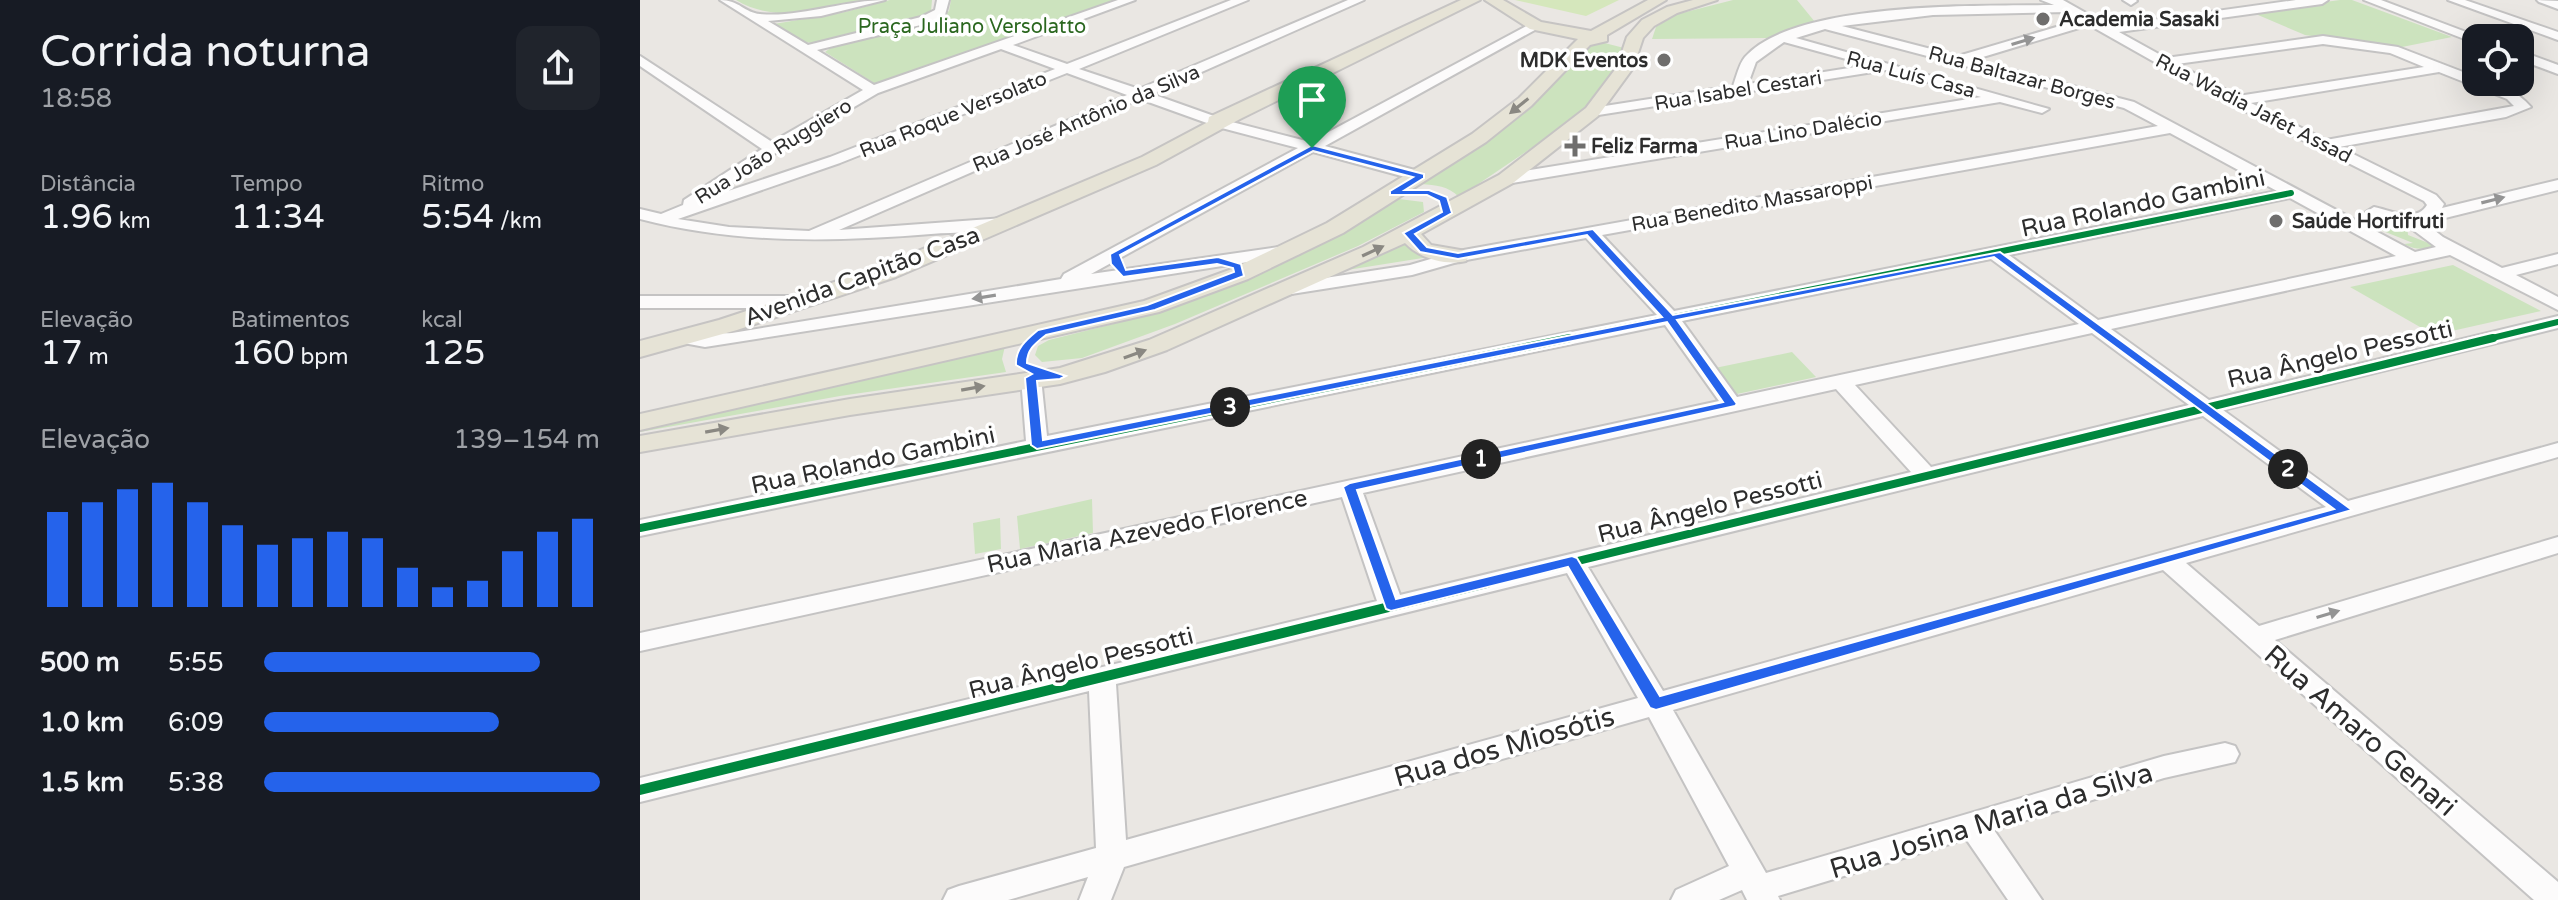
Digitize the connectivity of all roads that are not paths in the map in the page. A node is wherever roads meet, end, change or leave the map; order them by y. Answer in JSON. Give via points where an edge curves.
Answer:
{"nodes":[{"id":1,"x":726,"y":0,"type":"edge"},
{"id":2,"x":879,"y":0,"type":"edge"},
{"id":3,"x":943,"y":0,"type":"edge"},
{"id":4,"x":1127,"y":0,"type":"edge"},
{"id":5,"x":1242,"y":0,"type":"edge"},
{"id":6,"x":1358,"y":0,"type":"edge"},
{"id":7,"x":1473,"y":0,"type":"edge"},
{"id":8,"x":1492,"y":0,"type":"edge"},
{"id":9,"x":1659,"y":0,"type":"edge"},
{"id":10,"x":1710,"y":0,"type":"edge"},
{"id":11,"x":2322,"y":0,"type":"edge"},
{"id":12,"x":2370,"y":0,"type":"edge"},
{"id":13,"x":2454,"y":0,"type":"edge"},
{"id":14,"x":2543,"y":0,"type":"edge"},
{"id":15,"x":2214,"y":1,"type":"edge"},
{"id":16,"x":2058,"y":3,"type":"edge"},
{"id":17,"x":2558,"y":5,"type":"edge"},
{"id":18,"x":2245,"y":11,"type":"junction"},
{"id":19,"x":758,"y":18,"type":"junction"},
{"id":20,"x":2088,"y":21,"type":"junction"},
{"id":21,"x":1822,"y":24,"type":"junction"},
{"id":22,"x":1536,"y":26,"type":"junction"},
{"id":23,"x":2105,"y":30,"type":"junction"},
{"id":24,"x":1556,"y":31,"type":"junction"},
{"id":25,"x":2462,"y":34,"type":"edge"},
{"id":26,"x":1593,"y":36,"type":"junction"},
{"id":27,"x":2558,"y":36,"type":"edge"},
{"id":28,"x":1779,"y":37,"type":"junction"},
{"id":29,"x":1634,"y":43,"type":"junction"},
{"id":30,"x":1003,"y":46,"type":"junction"},
{"id":31,"x":806,"y":49,"type":"junction"},
{"id":32,"x":1573,"y":50,"type":"junction"},
{"id":33,"x":640,"y":60,"type":"edge"},
{"id":34,"x":1958,"y":61,"type":"junction"},
{"id":35,"x":2534,"y":61,"type":"edge"},
{"id":36,"x":2162,"y":62,"type":"junction"},
{"id":37,"x":1884,"y":67,"type":"junction"},
{"id":38,"x":1067,"y":68,"type":"junction"},
{"id":39,"x":2441,"y":68,"type":"junction"},
{"id":40,"x":2558,"y":70,"type":"edge"},
{"id":41,"x":2462,"y":76,"type":"edge"},
{"id":42,"x":1739,"y":89,"type":"junction"},
{"id":43,"x":873,"y":90,"type":"junction"},
{"id":44,"x":1140,"y":94,"type":"junction"},
{"id":45,"x":2512,"y":96,"type":"edge"},
{"id":46,"x":1998,"y":98,"type":"junction"},
{"id":47,"x":2236,"y":101,"type":"junction"},
{"id":48,"x":1600,"y":104,"type":"junction"},
{"id":49,"x":1639,"y":105,"type":"junction"},
{"id":50,"x":2042,"y":109,"type":"dead end"},
{"id":51,"x":1224,"y":120,"type":"junction"},
{"id":52,"x":2173,"y":128,"type":"junction"},
{"id":53,"x":2324,"y":145,"type":"junction"},
{"id":54,"x":1312,"y":148,"type":"junction"},
{"id":55,"x":772,"y":149,"type":"junction"},
{"id":56,"x":1537,"y":155,"type":"junction"},
{"id":57,"x":1608,"y":162,"type":"junction"},
{"id":58,"x":1506,"y":179,"type":"junction"},
{"id":59,"x":2558,"y":185,"type":"edge"},
{"id":60,"x":2291,"y":193,"type":"junction"},
{"id":61,"x":1433,"y":194,"type":"junction"},
{"id":62,"x":2421,"y":194,"type":"junction"},
{"id":63,"x":682,"y":210,"type":"junction"},
{"id":64,"x":2374,"y":212,"type":"junction"},
{"id":65,"x":640,"y":214,"type":"edge"},
{"id":66,"x":2341,"y":219,"type":"junction"},
{"id":67,"x":2424,"y":220,"type":"junction"},
{"id":68,"x":661,"y":221,"type":"junction"},
{"id":69,"x":1004,"y":223,"type":"junction"},
{"id":70,"x":1590,"y":232,"type":"junction"},
{"id":71,"x":1408,"y":233,"type":"junction"},
{"id":72,"x":813,"y":235,"type":"junction"},
{"id":73,"x":2452,"y":249,"type":"junction"},
{"id":74,"x":1293,"y":250,"type":"junction"},
{"id":75,"x":1115,"y":254,"type":"junction"},
{"id":76,"x":1996,"y":254,"type":"junction"},
{"id":77,"x":1458,"y":256,"type":"junction"},
{"id":78,"x":2412,"y":257,"type":"junction"},
{"id":79,"x":2558,"y":259,"type":"edge"},
{"id":80,"x":1218,"y":260,"type":"junction"},
{"id":81,"x":1123,"y":274,"type":"junction"},
{"id":82,"x":1240,"y":274,"type":"junction"},
{"id":83,"x":2500,"y":274,"type":"junction"},
{"id":84,"x":1061,"y":284,"type":"junction"},
{"id":85,"x":1285,"y":289,"type":"junction"},
{"id":86,"x":640,"y":302,"type":"edge"},
{"id":87,"x":795,"y":302,"type":"junction"},
{"id":88,"x":2558,"y":304,"type":"edge"},
{"id":89,"x":1670,"y":318,"type":"junction"},
{"id":90,"x":2558,"y":322,"type":"edge"},
{"id":91,"x":2095,"y":326,"type":"junction"},
{"id":92,"x":1042,"y":333,"type":"junction"},
{"id":93,"x":685,"y":338,"type":"junction"},
{"id":94,"x":640,"y":349,"type":"edge"},
{"id":95,"x":1060,"y":376,"type":"junction"},
{"id":96,"x":1031,"y":378,"type":"junction"},
{"id":97,"x":1840,"y":381,"type":"junction"},
{"id":98,"x":1731,"y":404,"type":"junction"},
{"id":99,"x":2204,"y":407,"type":"junction"},
{"id":100,"x":640,"y":422,"type":"edge"},
{"id":101,"x":640,"y":444,"type":"edge"},
{"id":102,"x":1037,"y":445,"type":"junction"},
{"id":103,"x":2558,"y":450,"type":"edge"},
{"id":104,"x":1926,"y":475,"type":"junction"},
{"id":105,"x":1350,"y":487,"type":"junction"},
{"id":106,"x":2345,"y":510,"type":"junction"},
{"id":107,"x":640,"y":528,"type":"edge"},
{"id":108,"x":2558,"y":545,"type":"edge"},
{"id":109,"x":2167,"y":560,"type":"junction"},
{"id":110,"x":1572,"y":561,"type":"junction"},
{"id":111,"x":1391,"y":605,"type":"junction"},
{"id":112,"x":2253,"y":637,"type":"junction"},
{"id":113,"x":640,"y":642,"type":"edge"},
{"id":114,"x":1102,"y":679,"type":"junction"},
{"id":115,"x":1656,"y":704,"type":"junction"},
{"id":116,"x":2225,"y":754,"type":"dead end"},
{"id":117,"x":640,"y":790,"type":"edge"},
{"id":118,"x":1974,"y":826,"type":"junction"},
{"id":119,"x":1112,"y":857,"type":"junction"},
{"id":120,"x":1757,"y":887,"type":"edge"},
{"id":121,"x":959,"y":900,"type":"edge"},
{"id":122,"x":1095,"y":900,"type":"edge"},
{"id":123,"x":1687,"y":900,"type":"edge"},
{"id":124,"x":2026,"y":900,"type":"edge"},
{"id":125,"x":2556,"y":900,"type":"edge"}],
"edges":[{"from":1,"to":19,"type":"street","name":"Rua João Ruggiero"},
{"from":2,"to":19,"type":"street"},
{"from":3,"to":31,"type":"street","via":[[941,12],[925,20]]},
{"from":4,"to":30,"type":"street"},
{"from":5,"to":38,"type":"street","name":"Rua Roque Versolato"},
{"from":6,"to":44,"type":"street","name":"Rua José Antônio da Silva"},
{"from":7,"to":51,"type":"main road","name":"Avenida Capitão Casa"},
{"from":8,"to":22,"type":"main road"},
{"from":9,"to":26,"type":"main road"},
{"from":10,"to":29,"type":"main road","via":[[1656,18]]},
{"from":11,"to":18,"type":"street"},
{"from":12,"to":25,"type":"street"},
{"from":13,"to":27,"type":"street"},
{"from":14,"to":17,"type":"street"},
{"from":15,"to":18,"type":"street"},
{"from":16,"to":20,"type":"street","name":"Rua Wadia Jafet Assad"},
{"from":16,"to":21,"type":"street","via":[[1904,11]]},
{"from":18,"to":23,"type":"street"},
{"from":19,"to":31,"type":"street","name":"Rua João Ruggiero"},
{"from":20,"to":23,"type":"street","name":"Rua Wadia Jafet Assad"},
{"from":34,"to":20,"type":"street","one_way":true},
{"from":21,"to":28,"type":"street"},
{"from":21,"to":34,"type":"street","name":"Rua Baltazar Borges"},
{"from":22,"to":24,"type":"main road"},
{"from":22,"to":54,"type":"street"},
{"from":23,"to":36,"type":"street","name":"Rua Wadia Jafet Assad"},
{"from":24,"to":26,"type":"main road"},
{"from":24,"to":32,"type":"main road"},
{"from":26,"to":29,"type":"main road"},
{"from":26,"to":32,"type":"main road"},
{"from":28,"to":37,"type":"street","name":"Rua Luís Casa"},
{"from":28,"to":42,"type":"street","via":[[1749,57],[1738,76]]},
{"from":29,"to":48,"type":"main road","via":[[1625,68]]},
{"from":30,"to":38,"type":"street"},
{"from":30,"to":43,"type":"street"},
{"from":31,"to":43,"type":"street","name":"Rua João Ruggiero"},
{"from":32,"to":61,"type":"main road","one_way":true},
{"from":33,"to":55,"type":"street"},
{"from":34,"to":52,"type":"street","name":"Rua Baltazar Borges","via":[[2122,103]]},
{"from":35,"to":40,"type":"street"},
{"from":36,"to":39,"type":"street","via":[[2314,39],[2387,48]]},
{"from":36,"to":47,"type":"street","name":"Rua Wadia Jafet Assad"},
{"from":37,"to":42,"type":"street","name":"Rua Isabel Cestari"},
{"from":37,"to":46,"type":"street","name":"Rua Luís Casa"},
{"from":38,"to":44,"type":"street"},
{"from":38,"to":63,"type":"street","name":"Rua Roque Versolato","via":[[835,160]]},
{"from":39,"to":41,"type":"street"},
{"from":39,"to":47,"type":"street"},
{"from":42,"to":49,"type":"street","name":"Rua Isabel Cestari"},
{"from":43,"to":55,"type":"street","name":"Rua João Ruggiero"},
{"from":44,"to":51,"type":"street"},
{"from":44,"to":72,"type":"street","name":"Rua José Antônio da Silva"},
{"from":45,"to":53,"type":"street","via":[[2524,107]]},
{"from":46,"to":50,"type":"street","name":"Rua Luís Casa"},
{"from":46,"to":57,"type":"street","name":"Rua Lino Dalécio"},
{"from":47,"to":53,"type":"street","name":"Rua Wadia Jafet Assad"},
{"from":48,"to":49,"type":"street","name":"Rua Isabel Cestari"},
{"from":48,"to":49,"type":"street","name":"Rua Isabel Cestari"},
{"from":48,"to":56,"type":"main road"},
{"from":51,"to":54,"type":"street"},
{"from":51,"to":69,"type":"main road","name":"Avenida Capitão Casa","via":[[1149,161]]},
{"from":52,"to":60,"type":"street","name":"Rua Baltazar Borges"},
{"from":52,"to":70,"type":"street","name":"Rua Benedito Massaroppi"},
{"from":53,"to":62,"type":"street","name":"Rua Wadia Jafet Assad"},
{"from":54,"to":61,"type":"street"},
{"from":54,"to":75,"type":"street"},
{"from":55,"to":63,"type":"street","name":"Rua João Ruggiero"},
{"from":56,"to":57,"type":"street","name":"Rua Lino Dalécio","via":[[1570,163]]},
{"from":56,"to":58,"type":"main road"},
{"from":57,"to":58,"type":"street","name":"Rua Lino Dalécio"},
{"from":58,"to":61,"type":"main road"},
{"from":67,"to":59,"type":"street","one_way":true},
{"from":60,"to":66,"type":"street","name":"Rua Baltazar Borges"},
{"from":60,"to":76,"type":"street","name":"Rua Rolando Gambini"},
{"from":61,"to":71,"type":"main road"},
{"from":61,"to":74,"type":"main road","via":[[1393,193]]},
{"from":62,"to":64,"type":"street","via":[[2416,204]]},
{"from":62,"to":67,"type":"street","via":[[2436,202]]},
{"from":63,"to":68,"type":"street","name":"Rua Roque Versolato"},
{"from":64,"to":66,"type":"street"},
{"from":64,"to":67,"type":"street"},
{"from":65,"to":68,"type":"street"},
{"from":66,"to":78,"type":"street","name":"Rua Baltazar Borges"},
{"from":67,"to":73,"type":"street","via":[[2430,237]]},
{"from":68,"to":72,"type":"street","via":[[745,235]]},
{"from":69,"to":72,"type":"street"},
{"from":69,"to":87,"type":"main road","name":"Avenida Capitão Casa","via":[[888,272]]},
{"from":70,"to":77,"type":"street","name":"Rua Benedito Massaroppi"},
{"from":70,"to":89,"type":"street"},
{"from":71,"to":77,"type":"main road","via":[[1424,250]]},
{"from":85,"to":71,"type":"main road","one_way":true},
{"from":73,"to":78,"type":"street","name":"Rua Maria Azevedo Florence"},
{"from":73,"to":83,"type":"street"},
{"from":74,"to":80,"type":"street"},
{"from":74,"to":82,"type":"main road"},
{"from":75,"to":81,"type":"street"},
{"from":75,"to":84,"type":"street"},
{"from":76,"to":89,"type":"street","name":"Rua Rolando Gambini"},
{"from":76,"to":91,"type":"street"},
{"from":77,"to":85,"type":"street","name":"Rua Benedito Massaroppi","via":[[1412,270]]},
{"from":78,"to":91,"type":"street","name":"Rua Maria Azevedo Florence"},
{"from":79,"to":83,"type":"street"},
{"from":80,"to":81,"type":"street"},
{"from":80,"to":82,"type":"street","via":[[1238,266]]},
{"from":81,"to":84,"type":"street"},
{"from":82,"to":92,"type":"main road","via":[[1151,307]]},
{"from":83,"to":88,"type":"street"},
{"from":84,"to":93,"type":"street","one_way":true,"via":[[732,339]]},
{"from":95,"to":85,"type":"main road","one_way":true,"via":[[1130,356]]},
{"from":86,"to":87,"type":"street"},
{"from":87,"to":93,"type":"main road","name":"Avenida Capitão Casa"},
{"from":89,"to":98,"type":"street"},
{"from":89,"to":102,"type":"street","name":"Rua Rolando Gambini"},
{"from":90,"to":99,"type":"street","name":"Rua Ângelo Pessotti"},
{"from":91,"to":97,"type":"street","name":"Rua Maria Azevedo Florence"},
{"from":91,"to":99,"type":"street"},
{"from":92,"to":95,"type":"main road","via":[[1021,354],[1022,365]]},
{"from":92,"to":100,"type":"main road"},
{"from":93,"to":94,"type":"main road","name":"Avenida Capitão Casa"},
{"from":95,"to":96,"type":"main road"},
{"from":101,"to":96,"type":"main road","one_way":true},
{"from":96,"to":102,"type":"street"},
{"from":97,"to":98,"type":"street","name":"Rua Maria Azevedo Florence"},
{"from":97,"to":104,"type":"street"},
{"from":98,"to":105,"type":"street","name":"Rua Maria Azevedo Florence"},
{"from":99,"to":104,"type":"street","name":"Rua Ângelo Pessotti"},
{"from":99,"to":106,"type":"street"},
{"from":102,"to":107,"type":"street","name":"Rua Rolando Gambini"},
{"from":103,"to":106,"type":"street","name":"Rua dos Miosótis"},
{"from":104,"to":110,"type":"street","name":"Rua Ângelo Pessotti"},
{"from":105,"to":111,"type":"street"},
{"from":105,"to":113,"type":"street","name":"Rua Maria Azevedo Florence"},
{"from":106,"to":109,"type":"street","name":"Rua dos Miosótis"},
{"from":112,"to":108,"type":"street","one_way":true},
{"from":109,"to":112,"type":"street","name":"Rua Amaro Genari"},
{"from":109,"to":115,"type":"street","name":"Rua dos Miosótis"},
{"from":110,"to":111,"type":"street","name":"Rua Ângelo Pessotti"},
{"from":110,"to":115,"type":"street"},
{"from":111,"to":114,"type":"street","name":"Rua Ângelo Pessotti"},
{"from":112,"to":125,"type":"street","name":"Rua Amaro Genari"},
{"from":114,"to":117,"type":"street","name":"Rua Ângelo Pessotti"},
{"from":114,"to":119,"type":"street"},
{"from":115,"to":119,"type":"street","name":"Rua dos Miosótis"},
{"from":115,"to":120,"type":"street"},
{"from":116,"to":118,"type":"street","name":"Rua Josina Maria da Silva","via":[[2164,767]]},
{"from":118,"to":120,"type":"street","name":"Rua Josina Maria da Silva"},
{"from":118,"to":124,"type":"street"},
{"from":119,"to":121,"type":"street","name":"Rua dos Miosótis"},
{"from":119,"to":122,"type":"street"},
{"from":120,"to":123,"type":"street","name":"Rua Josina Maria da Silva"}]}
